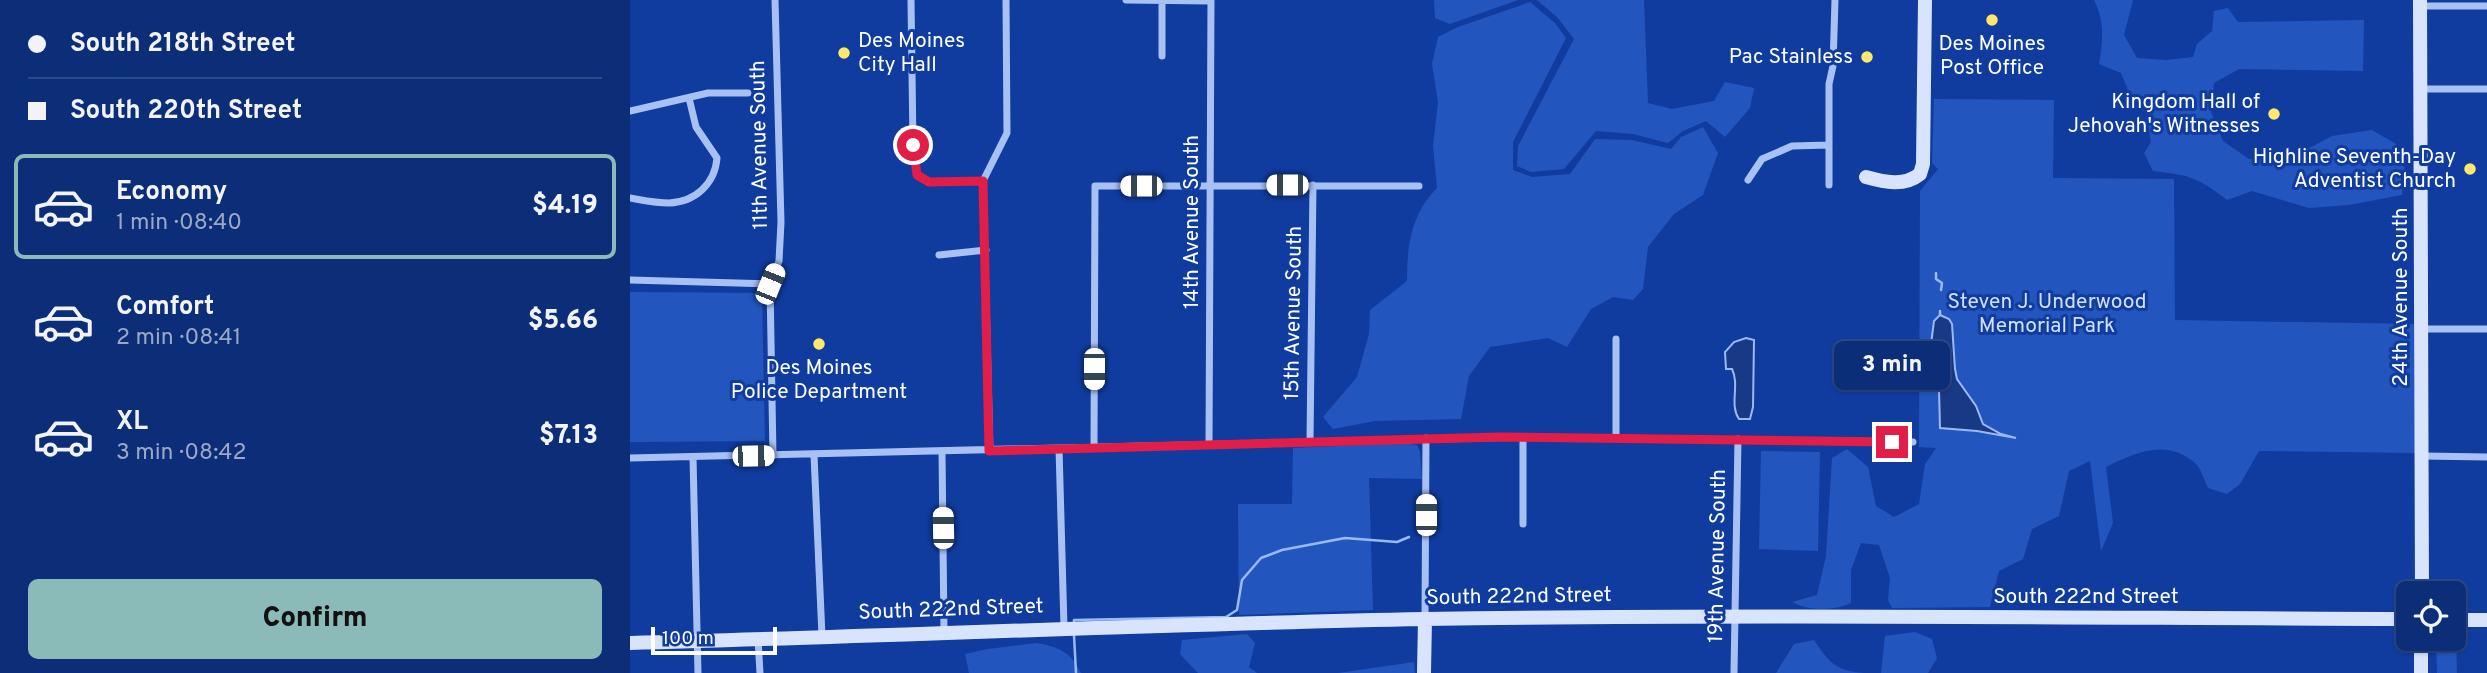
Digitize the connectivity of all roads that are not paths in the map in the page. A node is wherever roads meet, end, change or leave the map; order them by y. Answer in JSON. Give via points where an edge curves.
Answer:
{"nodes":[{"id":1,"x":775,"y":0,"type":"edge"},
{"id":2,"x":911,"y":0,"type":"edge"},
{"id":3,"x":1006,"y":0,"type":"edge"},
{"id":4,"x":1126,"y":0,"type":"edge"},
{"id":5,"x":1162,"y":0,"type":"edge"},
{"id":6,"x":1211,"y":0,"type":"edge"},
{"id":7,"x":1835,"y":0,"type":"edge"},
{"id":8,"x":1925,"y":0,"type":"edge"},
{"id":9,"x":2420,"y":3,"type":"edge"},
{"id":10,"x":2487,"y":6,"type":"edge"},
{"id":11,"x":1163,"y":56,"type":"dead end"},
{"id":12,"x":2421,"y":89,"type":"junction"},
{"id":13,"x":2487,"y":89,"type":"edge"},
{"id":14,"x":748,"y":93,"type":"dead end"},
{"id":15,"x":689,"y":98,"type":"junction"},
{"id":16,"x":630,"y":111,"type":"edge"},
{"id":17,"x":1829,"y":145,"type":"junction"},
{"id":18,"x":1866,"y":177,"type":"dead end"},
{"id":19,"x":1748,"y":180,"type":"dead end"},
{"id":20,"x":983,"y":181,"type":"junction"},
{"id":21,"x":1210,"y":185,"type":"junction"},
{"id":22,"x":1829,"y":185,"type":"dead end"},
{"id":23,"x":1313,"y":186,"type":"junction"},
{"id":24,"x":1419,"y":186,"type":"dead end"},
{"id":25,"x":630,"y":198,"type":"edge"},
{"id":26,"x":986,"y":250,"type":"junction"},
{"id":27,"x":939,"y":254,"type":"dead end"},
{"id":28,"x":630,"y":280,"type":"edge"},
{"id":29,"x":770,"y":284,"type":"junction"},
{"id":30,"x":2487,"y":328,"type":"edge"},
{"id":31,"x":2422,"y":329,"type":"junction"},
{"id":32,"x":1616,"y":339,"type":"dead end"},
{"id":33,"x":1523,"y":437,"type":"junction"},
{"id":34,"x":1616,"y":437,"type":"junction"},
{"id":35,"x":1426,"y":438,"type":"junction"},
{"id":36,"x":1738,"y":439,"type":"junction"},
{"id":37,"x":1310,"y":441,"type":"junction"},
{"id":38,"x":1913,"y":442,"type":"dead end"},
{"id":39,"x":1209,"y":444,"type":"junction"},
{"id":40,"x":1094,"y":447,"type":"junction"},
{"id":41,"x":1059,"y":449,"type":"junction"},
{"id":42,"x":942,"y":451,"type":"junction"},
{"id":43,"x":989,"y":451,"type":"junction"},
{"id":44,"x":814,"y":455,"type":"junction"},
{"id":45,"x":773,"y":456,"type":"junction"},
{"id":46,"x":2423,"y":456,"type":"junction"},
{"id":47,"x":693,"y":457,"type":"junction"},
{"id":48,"x":2487,"y":457,"type":"edge"},
{"id":49,"x":630,"y":458,"type":"edge"},
{"id":50,"x":1523,"y":524,"type":"dead end"},
{"id":51,"x":2422,"y":581,"type":"edge"},
{"id":52,"x":1734,"y":617,"type":"junction"},
{"id":53,"x":1426,"y":619,"type":"junction"},
{"id":54,"x":2396,"y":619,"type":"edge"},
{"id":55,"x":2466,"y":620,"type":"edge"},
{"id":56,"x":2487,"y":620,"type":"edge"},
{"id":57,"x":1063,"y":627,"type":"junction"},
{"id":58,"x":944,"y":632,"type":"junction"},
{"id":59,"x":822,"y":636,"type":"junction"},
{"id":60,"x":758,"y":639,"type":"junction"},
{"id":61,"x":696,"y":641,"type":"junction"},
{"id":62,"x":630,"y":643,"type":"edge"},
{"id":63,"x":2421,"y":651,"type":"edge"},
{"id":64,"x":698,"y":673,"type":"edge"},
{"id":65,"x":760,"y":673,"type":"edge"},
{"id":66,"x":1424,"y":673,"type":"edge"},
{"id":67,"x":1734,"y":673,"type":"edge"},
{"id":68,"x":2421,"y":673,"type":"edge"}],
"edges":[{"from":1,"to":29,"type":"street","name":"11th Avenue South","via":[[781,222],[779,261]]},
{"from":2,"to":20,"type":"street","via":[[917,175],[929,182]]},
{"from":3,"to":20,"type":"street","via":[[1007,133]]},
{"from":4,"to":5,"type":"street"},
{"from":5,"to":6,"type":"street"},
{"from":5,"to":11,"type":"street"},
{"from":6,"to":21,"type":"street","name":"14th Avenue South"},
{"from":7,"to":17,"type":"street"},
{"from":8,"to":18,"type":"street","via":[[1920,174],[1897,183]]},
{"from":9,"to":10,"type":"street"},
{"from":9,"to":12,"type":"street","name":"24th Avenue South"},
{"from":12,"to":13,"type":"street"},
{"from":12,"to":31,"type":"street","name":"24th Avenue South"},
{"from":14,"to":15,"type":"street"},
{"from":15,"to":16,"type":"street"},
{"from":15,"to":25,"type":"street","via":[[696,127],[717,158],[711,180],[680,201]]},
{"from":17,"to":19,"type":"street","via":[[1792,146],[1762,159]]},
{"from":17,"to":22,"type":"street"},
{"from":20,"to":26,"type":"street"},
{"from":21,"to":23,"type":"street"},
{"from":21,"to":39,"type":"street","name":"14th Avenue South"},
{"from":21,"to":40,"type":"street","via":[[1095,186]]},
{"from":23,"to":24,"type":"street"},
{"from":23,"to":37,"type":"street","name":"15th Avenue South"},
{"from":26,"to":27,"type":"street"},
{"from":26,"to":43,"type":"street"},
{"from":28,"to":29,"type":"street"},
{"from":29,"to":45,"type":"street","name":"11th Avenue South"},
{"from":30,"to":31,"type":"street"},
{"from":31,"to":46,"type":"street","name":"24th Avenue South"},
{"from":32,"to":34,"type":"street"},
{"from":33,"to":34,"type":"street"},
{"from":33,"to":35,"type":"street"},
{"from":33,"to":50,"type":"street"},
{"from":34,"to":36,"type":"street"},
{"from":35,"to":37,"type":"street"},
{"from":35,"to":53,"type":"street"},
{"from":36,"to":38,"type":"street"},
{"from":36,"to":52,"type":"street","name":"19th Avenue South"},
{"from":37,"to":39,"type":"street"},
{"from":39,"to":40,"type":"street"},
{"from":40,"to":41,"type":"street"},
{"from":41,"to":43,"type":"street"},
{"from":41,"to":57,"type":"street"},
{"from":42,"to":43,"type":"street"},
{"from":42,"to":44,"type":"street"},
{"from":42,"to":58,"type":"street"},
{"from":44,"to":45,"type":"street"},
{"from":44,"to":59,"type":"street"},
{"from":45,"to":47,"type":"street"},
{"from":46,"to":48,"type":"street"},
{"from":46,"to":51,"type":"street","name":"24th Avenue South"},
{"from":47,"to":49,"type":"street"},
{"from":47,"to":61,"type":"street"},
{"from":52,"to":53,"type":"street","name":"South 222nd Street"},
{"from":52,"to":54,"type":"street","name":"South 222nd Street"},
{"from":52,"to":67,"type":"street","name":"19th Avenue South"},
{"from":53,"to":57,"type":"street","name":"South 222nd Street"},
{"from":53,"to":66,"type":"street"},
{"from":55,"to":56,"type":"street"},
{"from":57,"to":58,"type":"street","name":"South 222nd Street"},
{"from":58,"to":59,"type":"street","name":"South 222nd Street"},
{"from":59,"to":60,"type":"street","name":"South 222nd Street"},
{"from":60,"to":61,"type":"street","name":"South 222nd Street"},
{"from":60,"to":65,"type":"street"},
{"from":61,"to":62,"type":"street","name":"South 222nd Street"},
{"from":61,"to":64,"type":"street"},
{"from":63,"to":68,"type":"street"}]}
